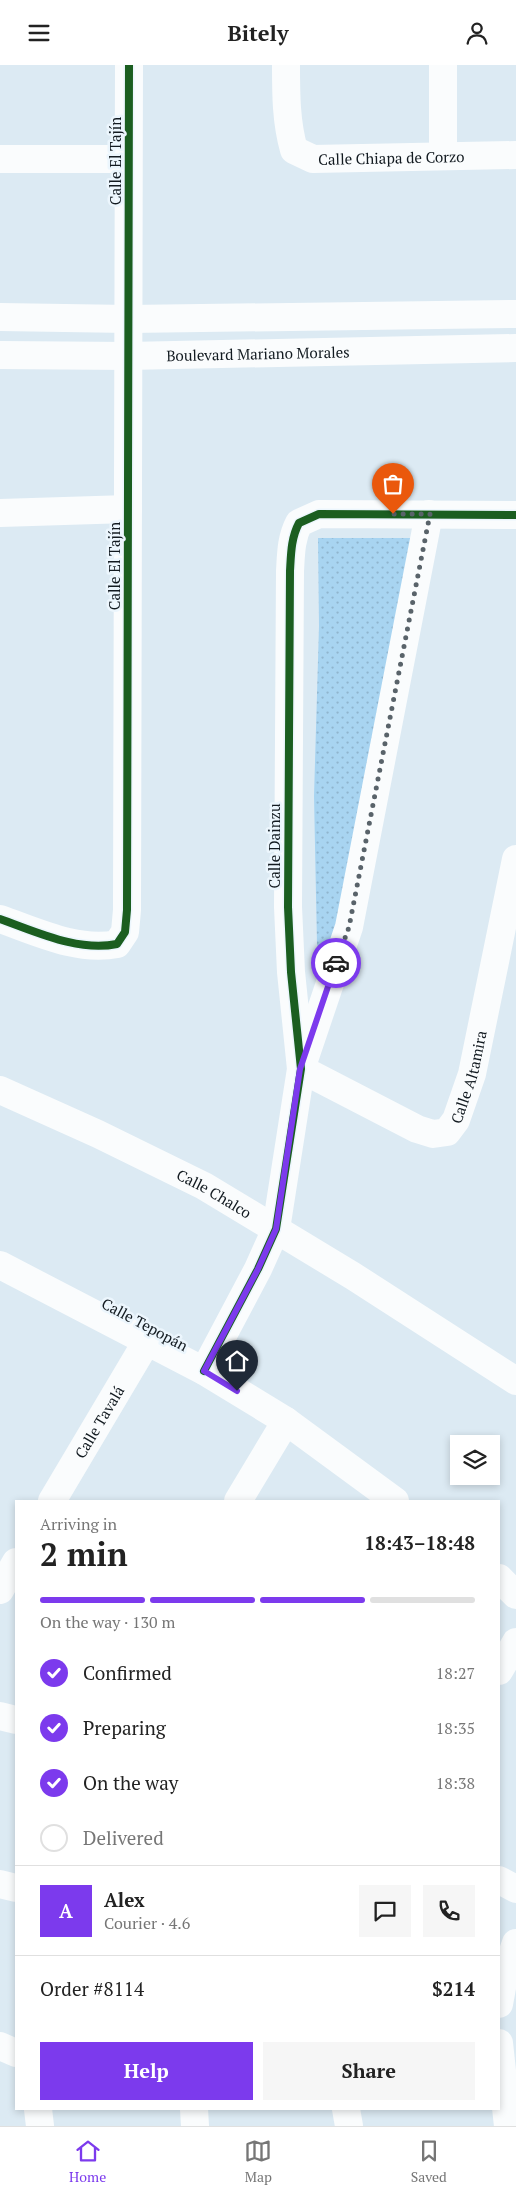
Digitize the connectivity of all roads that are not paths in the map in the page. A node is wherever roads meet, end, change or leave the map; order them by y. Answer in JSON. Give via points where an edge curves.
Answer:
{"nodes":[{"id":1,"x":129,"y":65,"type":"edge"},
{"id":2,"x":286,"y":65,"type":"edge"},
{"id":3,"x":443,"y":65,"type":"edge"},
{"id":4,"x":516,"y":155,"type":"edge"},
{"id":5,"x":443,"y":156,"type":"junction"},
{"id":6,"x":0,"y":159,"type":"edge"},
{"id":7,"x":128,"y":159,"type":"junction"},
{"id":8,"x":516,"y":314,"type":"edge"},
{"id":9,"x":0,"y":317,"type":"edge"},
{"id":10,"x":129,"y":319,"type":"junction"},
{"id":11,"x":516,"y":348,"type":"edge"},
{"id":12,"x":0,"y":355,"type":"edge"},
{"id":13,"x":128,"y":356,"type":"junction"},
{"id":14,"x":128,"y":509,"type":"junction"},
{"id":15,"x":0,"y":513,"type":"edge"},
{"id":16,"x":430,"y":514,"type":"junction"},
{"id":17,"x":516,"y":515,"type":"edge"},
{"id":18,"x":516,"y":859,"type":"edge"},
{"id":19,"x":0,"y":919,"type":"edge"},
{"id":20,"x":300,"y":1069,"type":"junction"},
{"id":21,"x":0,"y":1090,"type":"edge"},
{"id":22,"x":276,"y":1229,"type":"junction"},
{"id":23,"x":2,"y":1270,"type":"edge"},
{"id":24,"x":147,"y":1341,"type":"junction"},
{"id":25,"x":204,"y":1371,"type":"junction"},
{"id":26,"x":516,"y":1381,"type":"edge"},
{"id":27,"x":286,"y":1421,"type":"junction"},
{"id":28,"x":53,"y":1500,"type":"edge"},
{"id":29,"x":239,"y":1500,"type":"edge"},
{"id":30,"x":394,"y":1500,"type":"edge"},
{"id":31,"x":15,"y":1564,"type":"edge"},
{"id":32,"x":500,"y":1579,"type":"edge"},
{"id":33,"x":0,"y":1590,"type":"edge"},
{"id":34,"x":516,"y":1595,"type":"edge"},
{"id":35,"x":516,"y":1642,"type":"edge"},
{"id":36,"x":500,"y":1669,"type":"edge"},
{"id":37,"x":0,"y":1716,"type":"edge"},
{"id":38,"x":15,"y":1720,"type":"edge"},
{"id":39,"x":500,"y":1881,"type":"edge"},
{"id":40,"x":0,"y":1885,"type":"edge"},
{"id":41,"x":15,"y":1888,"type":"edge"},
{"id":42,"x":516,"y":1889,"type":"edge"},
{"id":43,"x":516,"y":1943,"type":"edge"},
{"id":44,"x":500,"y":1999,"type":"edge"},
{"id":45,"x":500,"y":2035,"type":"edge"},
{"id":46,"x":516,"y":2036,"type":"edge"},
{"id":47,"x":0,"y":2046,"type":"edge"},
{"id":48,"x":500,"y":2052,"type":"edge"},
{"id":49,"x":15,"y":2053,"type":"edge"},
{"id":50,"x":38,"y":2110,"type":"edge"},
{"id":51,"x":194,"y":2110,"type":"edge"},
{"id":52,"x":346,"y":2110,"type":"edge"},
{"id":53,"x":40,"y":2126,"type":"edge"},
{"id":54,"x":196,"y":2126,"type":"edge"},
{"id":55,"x":348,"y":2126,"type":"edge"},
{"id":56,"x":508,"y":2126,"type":"edge"}],
"edges":[{"from":1,"to":7,"type":"street","name":"Calle El Tajín"},
{"from":2,"to":5,"type":"street","name":"Calle Chiapa de Corzo","via":[[286,104],[294,150],[313,159]]},
{"from":3,"to":5,"type":"street"},
{"from":4,"to":5,"type":"street","name":"Calle Chiapa de Corzo"},
{"from":6,"to":7,"type":"street"},
{"from":7,"to":10,"type":"street","name":"Calle El Tajín"},
{"from":8,"to":10,"type":"street"},
{"from":9,"to":10,"type":"street"},
{"from":10,"to":13,"type":"street","name":"Calle El Tajín"},
{"from":11,"to":13,"type":"street","name":"Boulevard Mariano Morales"},
{"from":12,"to":13,"type":"street","name":"Boulevard Mariano Morales"},
{"from":13,"to":14,"type":"street","name":"Calle El Tajín"},
{"from":14,"to":15,"type":"street"},
{"from":14,"to":19,"type":"street","name":"Calle El Tajín","via":[[128,910],[125,932],[117,944],[103,947],[81,945]]},
{"from":16,"to":17,"type":"street","name":"Calle Dainzu"},
{"from":16,"to":20,"type":"street","via":[[349,927]]},
{"from":16,"to":20,"type":"street","name":"Calle Dainzu","via":[[319,514],[299,523],[291,545],[288,907]]},
{"from":18,"to":20,"type":"street","name":"Calle Altamira","via":[[472,1074],[456,1121],[447,1132],[433,1134],[417,1129]]},
{"from":20,"to":22,"type":"street","name":"Calle Dainzu"},
{"from":21,"to":22,"type":"street","name":"Calle Chalco","via":[[204,1186]]},
{"from":22,"to":25,"type":"street","name":"Calle Dainzu"},
{"from":22,"to":26,"type":"street","name":"Calle Chalco"},
{"from":23,"to":24,"type":"street","name":"Calle Tepopán"},
{"from":24,"to":25,"type":"street","name":"Calle Tepopán"},
{"from":24,"to":28,"type":"street","name":"Calle Tavalá"},
{"from":25,"to":27,"type":"street","name":"Calle Tepopán"},
{"from":27,"to":29,"type":"street"},
{"from":27,"to":30,"type":"street","name":"Calle Tepopán"},
{"from":31,"to":33,"type":"street"},
{"from":32,"to":34,"type":"street"},
{"from":35,"to":36,"type":"street"},
{"from":37,"to":38,"type":"street"},
{"from":39,"to":42,"type":"street"},
{"from":40,"to":41,"type":"street"},
{"from":43,"to":44,"type":"street"},
{"from":45,"to":46,"type":"street"},
{"from":47,"to":49,"type":"street"},
{"from":48,"to":56,"type":"street"},
{"from":50,"to":53,"type":"street"},
{"from":51,"to":54,"type":"street"},
{"from":52,"to":55,"type":"street"}]}
